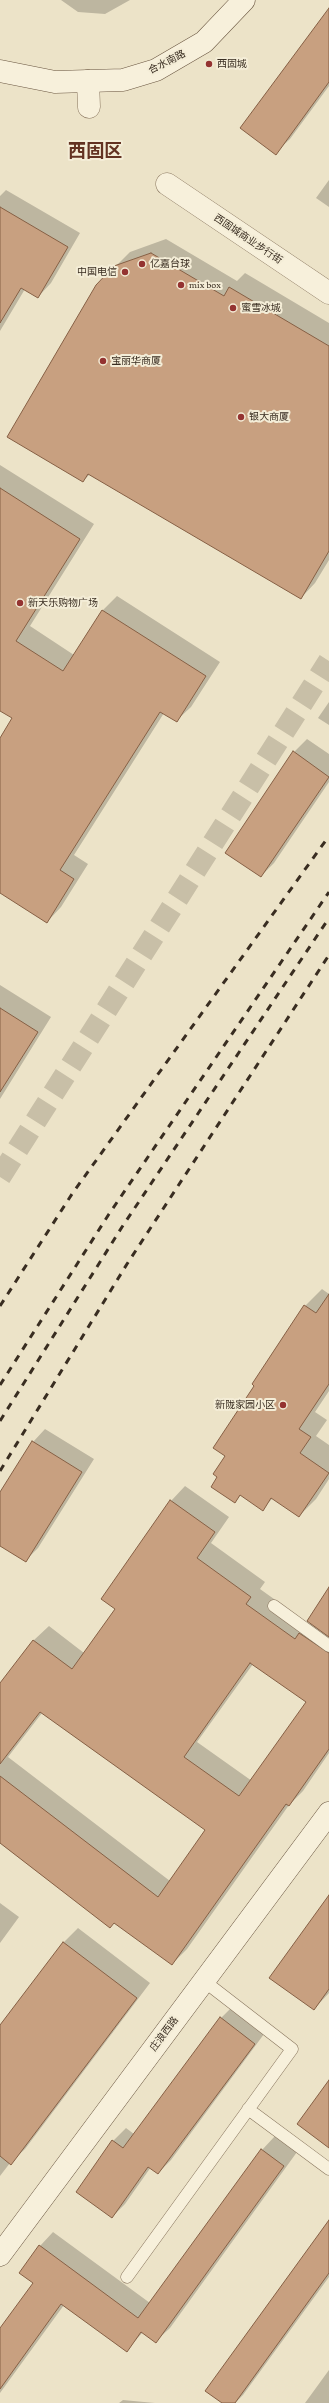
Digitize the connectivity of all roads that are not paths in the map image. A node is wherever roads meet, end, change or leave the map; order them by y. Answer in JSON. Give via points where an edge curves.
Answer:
{"nodes":[{"id":1,"x":244,"y":0,"type":"edge"},
{"id":2,"x":0,"y":71,"type":"edge"},
{"id":3,"x":88,"y":81,"type":"junction"},
{"id":4,"x":89,"y":106,"type":"dead end"},
{"id":5,"x":166,"y":184,"type":"dead end"},
{"id":6,"x":329,"y":293,"type":"edge"},
{"id":7,"x":274,"y":1606,"type":"dead end"},
{"id":8,"x":329,"y":1646,"type":"edge"},
{"id":9,"x":329,"y":1813,"type":"edge"},
{"id":10,"x":204,"y":1981,"type":"junction"},
{"id":11,"x":248,"y":2109,"type":"junction"},
{"id":12,"x":329,"y":2169,"type":"edge"},
{"id":13,"x":0,"y":2255,"type":"edge"},
{"id":14,"x":127,"y":2277,"type":"dead end"}],
"edges":[{"from":1,"to":3,"type":"street","name":"合水南路","via":[[204,42],[156,70],[123,80]]},
{"from":2,"to":3,"type":"street","name":"合水南路","via":[[55,82]]},
{"from":3,"to":4,"type":"street"},
{"from":5,"to":6,"type":"street","name":"西固城商业步行街"},
{"from":7,"to":8,"type":"lane"},
{"from":9,"to":10,"type":"street","name":"庄浪西路"},
{"from":10,"to":11,"type":"lane","via":[[292,2049]]},
{"from":10,"to":13,"type":"street","name":"庄浪西路"},
{"from":11,"to":12,"type":"lane"},
{"from":11,"to":14,"type":"lane"}]}
